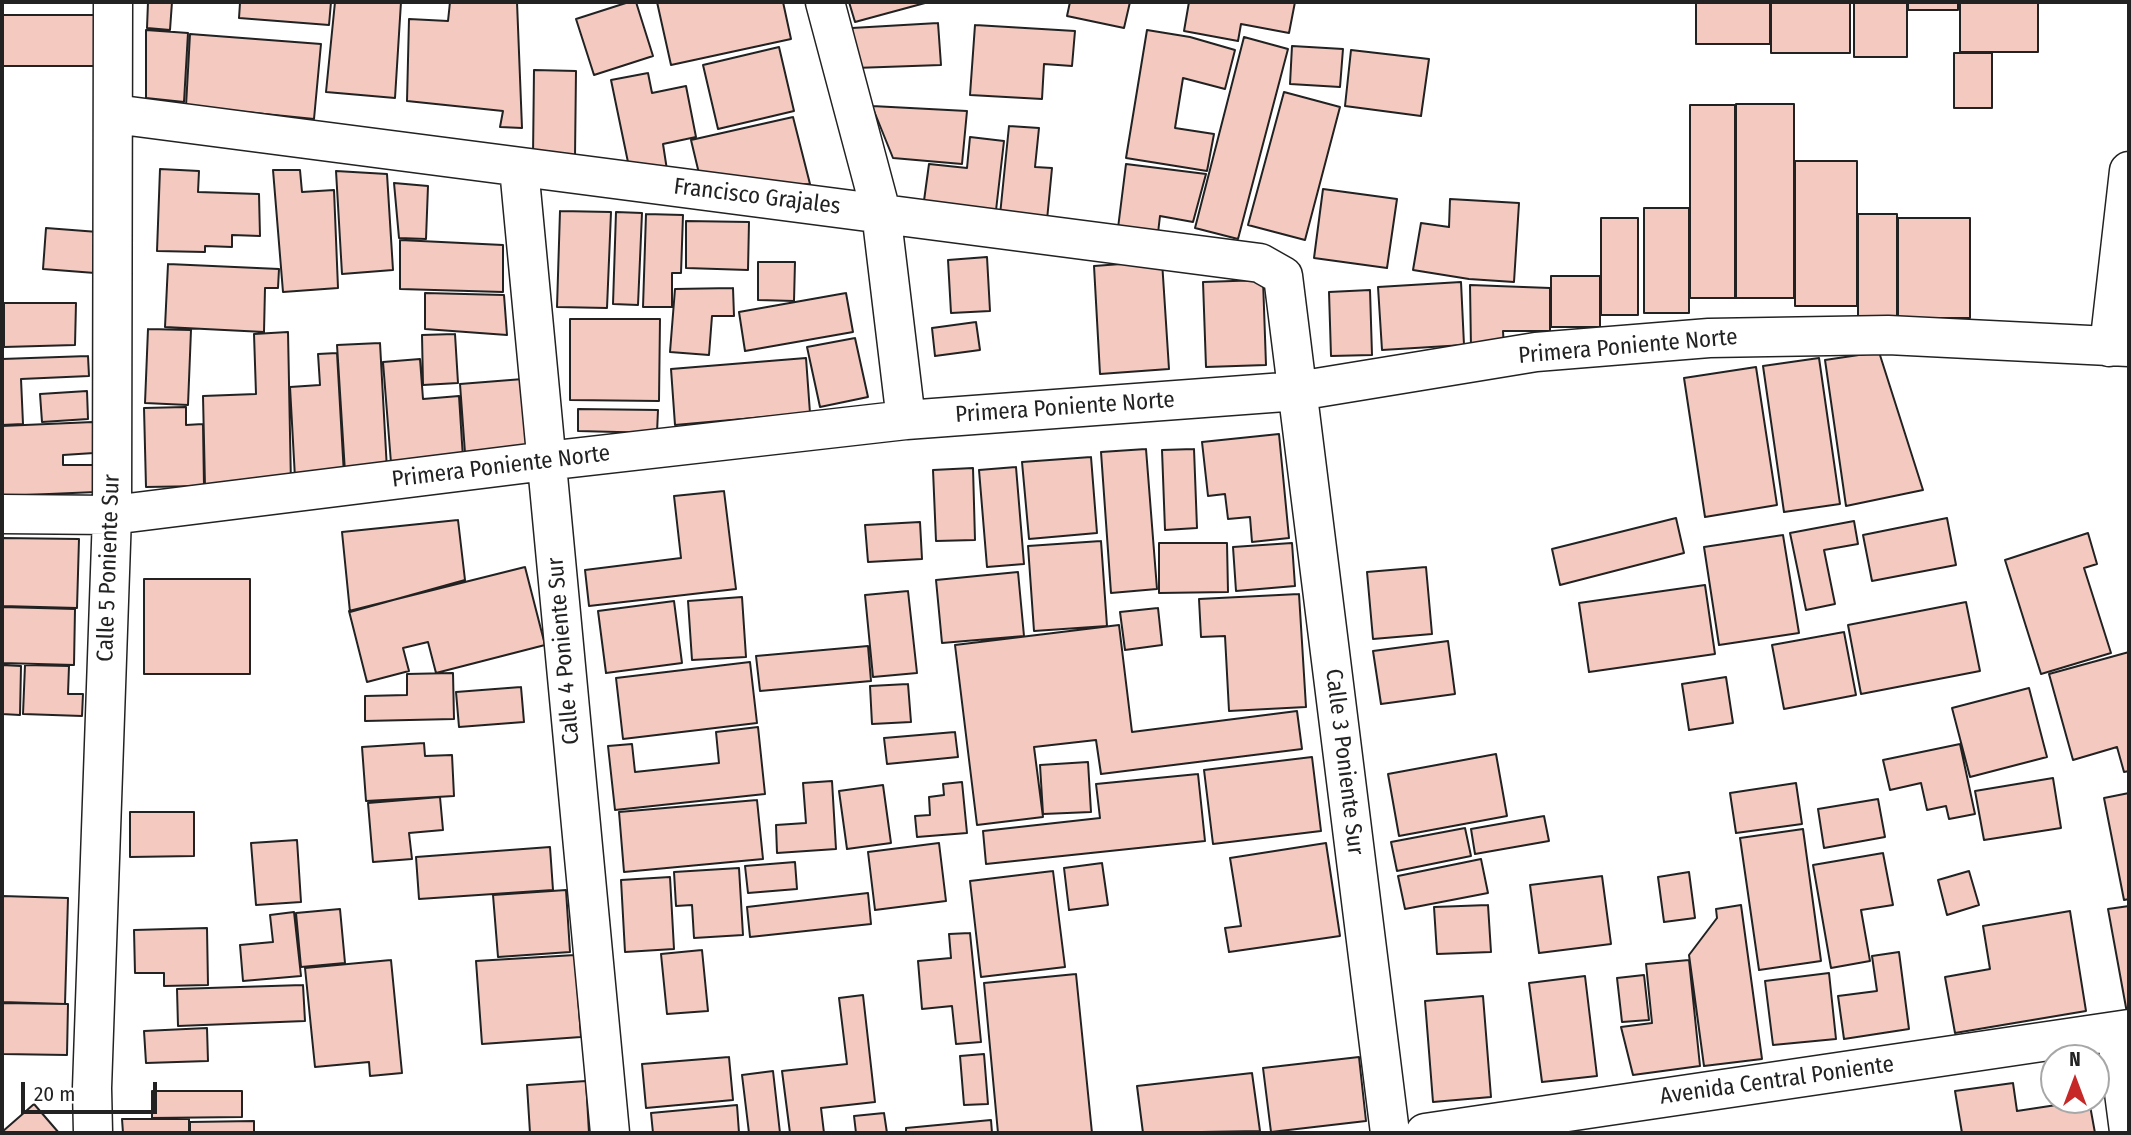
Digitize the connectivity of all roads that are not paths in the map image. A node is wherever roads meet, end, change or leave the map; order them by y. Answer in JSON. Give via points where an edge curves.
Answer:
{"nodes":[{"id":1,"x":113,"y":2,"type":"edge"},
{"id":2,"x":825,"y":2,"type":"edge"},
{"id":3,"x":114,"y":114,"type":"junction"},
{"id":4,"x":519,"y":168,"type":"junction"},
{"id":5,"x":2129,"y":171,"type":"edge"},
{"id":6,"x":881,"y":212,"type":"junction"},
{"id":7,"x":2119,"y":347,"type":"edge"},
{"id":8,"x":1297,"y":391,"type":"junction"},
{"id":9,"x":906,"y":420,"type":"junction"},
{"id":10,"x":546,"y":461,"type":"junction"},
{"id":11,"x":2,"y":514,"type":"edge"},
{"id":12,"x":112,"y":515,"type":"junction"},
{"id":13,"x":2122,"y":1030,"type":"edge"},
{"id":14,"x":2129,"y":1130,"type":"edge"},
{"id":15,"x":93,"y":1133,"type":"edge"},
{"id":16,"x":610,"y":1133,"type":"edge"},
{"id":17,"x":1390,"y":1133,"type":"edge"},
{"id":18,"x":1425,"y":1133,"type":"edge"}],
"edges":[{"from":1,"to":3,"type":"street","name":"Calle 5 Poniente Sur"},
{"from":2,"to":6,"type":"street"},
{"from":3,"to":4,"type":"street","name":"Francisco Grajales"},
{"from":3,"to":12,"type":"street","name":"Calle 5 Poniente Sur"},
{"from":4,"to":6,"type":"street","name":"Francisco Grajales"},
{"from":4,"to":10,"type":"street","name":"Calle 4 Poniente Sur"},
{"from":5,"to":7,"type":"street"},
{"from":6,"to":8,"type":"street","name":"Francisco Grajales","via":[[1260,263],[1283,276]]},
{"from":6,"to":9,"type":"street"},
{"from":7,"to":8,"type":"street","name":"Primera Poniente Norte","via":[[1888,335],[1709,338],[1536,352]]},
{"from":8,"to":9,"type":"street","name":"Primera Poniente Norte"},
{"from":8,"to":17,"type":"street","name":"Calle 3 Poniente Sur"},
{"from":9,"to":10,"type":"street","name":"Primera Poniente Norte"},
{"from":10,"to":12,"type":"street","name":"Primera Poniente Norte"},
{"from":10,"to":16,"type":"street","name":"Calle 4 Poniente Sur"},
{"from":11,"to":12,"type":"street","name":"Primera Poniente Norte"},
{"from":12,"to":15,"type":"street","name":"Calle 5 Poniente Sur"},
{"from":13,"to":14,"type":"street"},
{"from":13,"to":18,"type":"street","name":"Avenida Central Poniente"}]}
